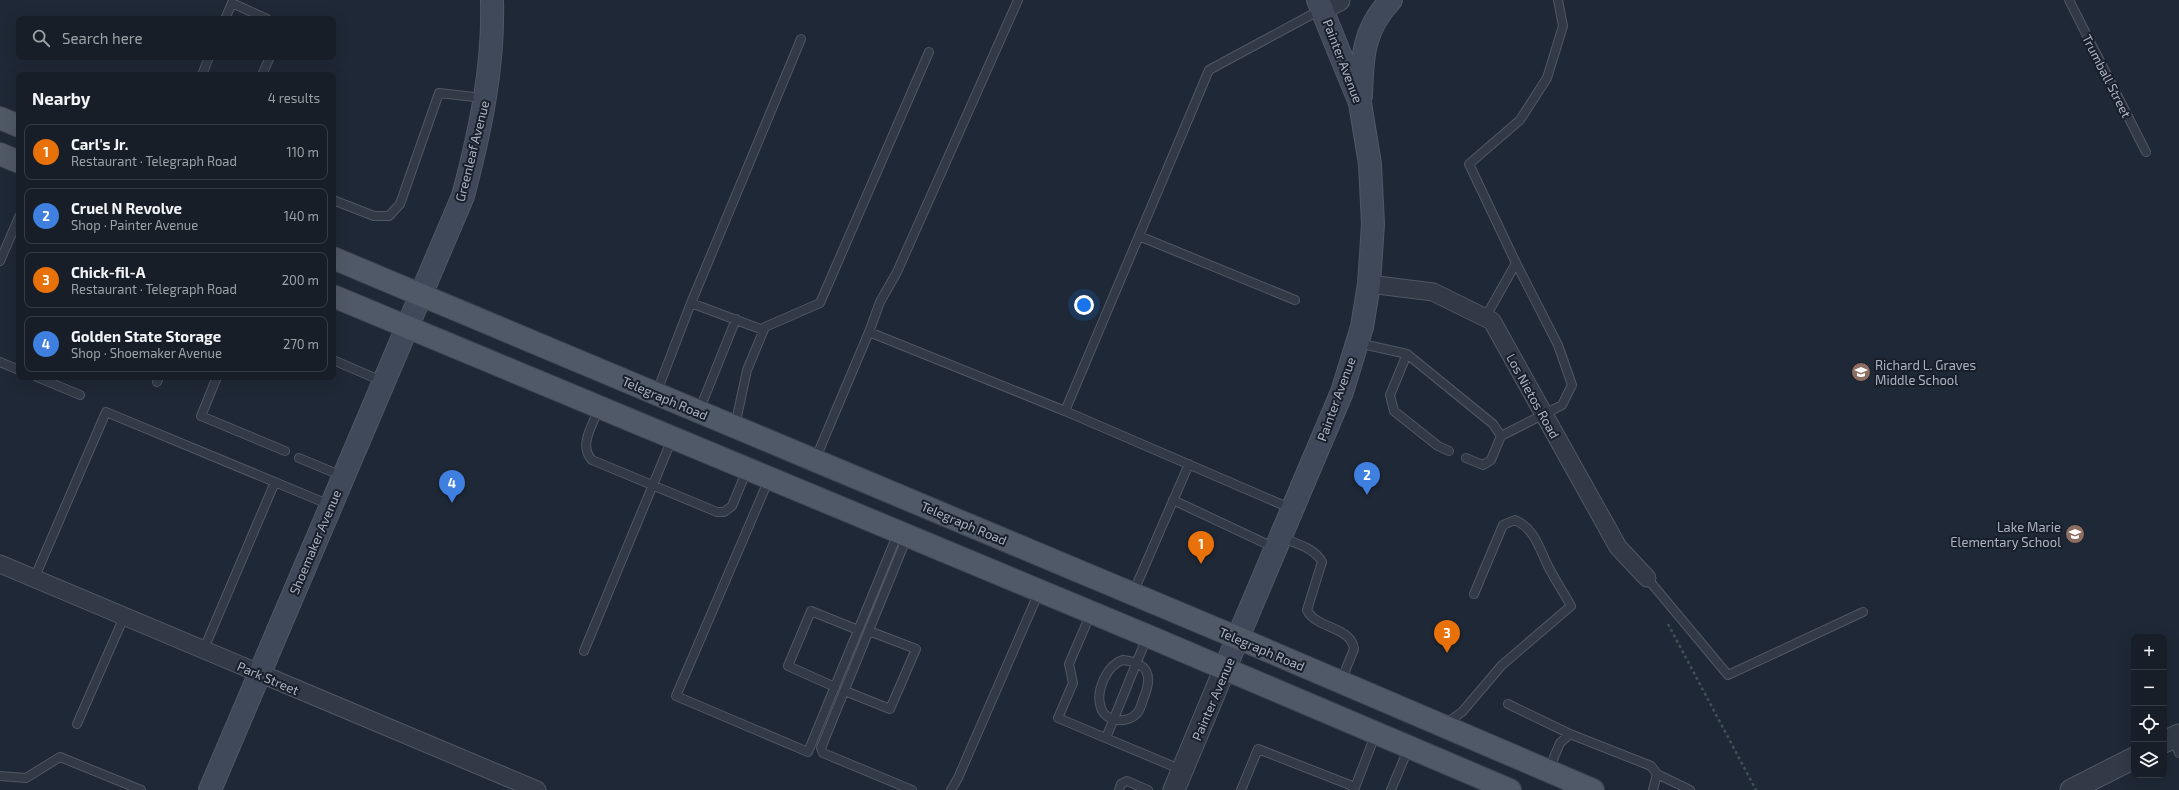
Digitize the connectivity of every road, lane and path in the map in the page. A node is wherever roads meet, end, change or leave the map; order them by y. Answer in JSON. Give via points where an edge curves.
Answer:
{"nodes":[{"id":1,"x":492,"y":0,"type":"edge"},
{"id":2,"x":1018,"y":0,"type":"edge"},
{"id":3,"x":1391,"y":0,"type":"edge"},
{"id":4,"x":1558,"y":0,"type":"edge"},
{"id":5,"x":2068,"y":0,"type":"edge"},
{"id":6,"x":1326,"y":3,"type":"edge"},
{"id":7,"x":226,"y":16,"type":"edge"},
{"id":8,"x":260,"y":16,"type":"edge"},
{"id":9,"x":801,"y":39,"type":"dead end"},
{"id":10,"x":929,"y":52,"type":"dead end"},
{"id":11,"x":208,"y":60,"type":"edge"},
{"id":12,"x":269,"y":60,"type":"edge"},
{"id":13,"x":203,"y":72,"type":"edge"},
{"id":14,"x":263,"y":72,"type":"edge"},
{"id":15,"x":485,"y":98,"type":"junction"},
{"id":16,"x":1360,"y":103,"type":"junction"},
{"id":17,"x":0,"y":118,"type":"edge"},
{"id":18,"x":16,"y":125,"type":"edge"},
{"id":19,"x":2146,"y":152,"type":"dead end"},
{"id":20,"x":0,"y":154,"type":"edge"},
{"id":21,"x":16,"y":161,"type":"edge"},
{"id":22,"x":336,"y":201,"type":"edge"},
{"id":23,"x":16,"y":224,"type":"edge"},
{"id":24,"x":1139,"y":236,"type":"junction"},
{"id":25,"x":336,"y":259,"type":"edge"},
{"id":26,"x":0,"y":261,"type":"edge"},
{"id":27,"x":1516,"y":263,"type":"junction"},
{"id":28,"x":1369,"y":284,"type":"junction"},
{"id":29,"x":421,"y":295,"type":"junction"},
{"id":30,"x":336,"y":297,"type":"edge"},
{"id":31,"x":1295,"y":300,"type":"dead end"},
{"id":32,"x":691,"y":303,"type":"junction"},
{"id":33,"x":1485,"y":318,"type":"junction"},
{"id":34,"x":736,"y":319,"type":"junction"},
{"id":35,"x":408,"y":329,"type":"junction"},
{"id":36,"x":763,"y":330,"type":"junction"},
{"id":37,"x":869,"y":332,"type":"junction"},
{"id":38,"x":1357,"y":342,"type":"junction"},
{"id":39,"x":1407,"y":354,"type":"junction"},
{"id":40,"x":336,"y":361,"type":"edge"},
{"id":41,"x":0,"y":362,"type":"edge"},
{"id":42,"x":16,"y":369,"type":"edge"},
{"id":43,"x":44,"y":380,"type":"edge"},
{"id":44,"x":216,"y":380,"type":"edge"},
{"id":45,"x":384,"y":382,"type":"junction"},
{"id":46,"x":656,"y":394,"type":"junction"},
{"id":47,"x":80,"y":395,"type":"dead end"},
{"id":48,"x":599,"y":408,"type":"junction"},
{"id":49,"x":1065,"y":411,"type":"junction"},
{"id":50,"x":699,"y":412,"type":"junction"},
{"id":51,"x":1544,"y":416,"type":"junction"},
{"id":52,"x":735,"y":427,"type":"junction"},
{"id":53,"x":1501,"y":436,"type":"junction"},
{"id":54,"x":672,"y":439,"type":"junction"},
{"id":55,"x":285,"y":451,"type":"dead end"},
{"id":56,"x":1450,"y":451,"type":"dead end"},
{"id":57,"x":299,"y":458,"type":"dead end"},
{"id":58,"x":1466,"y":458,"type":"dead end"},
{"id":59,"x":721,"y":459,"type":"junction"},
{"id":60,"x":814,"y":460,"type":"junction"},
{"id":61,"x":1189,"y":464,"type":"junction"},
{"id":62,"x":747,"y":470,"type":"junction"},
{"id":63,"x":343,"y":476,"type":"junction"},
{"id":64,"x":769,"y":479,"type":"junction"},
{"id":65,"x":275,"y":482,"type":"junction"},
{"id":66,"x":653,"y":485,"type":"junction"},
{"id":67,"x":1173,"y":500,"type":"junction"},
{"id":68,"x":330,"y":505,"type":"junction"},
{"id":69,"x":1293,"y":509,"type":"junction"},
{"id":70,"x":903,"y":534,"type":"junction"},
{"id":71,"x":1278,"y":543,"type":"junction"},
{"id":72,"x":0,"y":564,"type":"edge"},
{"id":73,"x":1647,"y":578,"type":"joint"},
{"id":74,"x":34,"y":579,"type":"junction"},
{"id":75,"x":1040,"y":591,"type":"junction"},
{"id":76,"x":1133,"y":594,"type":"junction"},
{"id":77,"x":1474,"y":594,"type":"dead end"},
{"id":78,"x":1864,"y":612,"type":"dead end"},
{"id":79,"x":1091,"y":613,"type":"junction"},
{"id":80,"x":124,"y":617,"type":"junction"},
{"id":81,"x":1667,"y":622,"type":"dead end"},
{"id":82,"x":858,"y":630,"type":"junction"},
{"id":83,"x":869,"y":631,"type":"junction"},
{"id":84,"x":1148,"y":636,"type":"junction"},
{"id":85,"x":1238,"y":638,"type":"junction"},
{"id":86,"x":204,"y":651,"type":"junction"},
{"id":87,"x":584,"y":651,"type":"dead end"},
{"id":88,"x":1137,"y":661,"type":"junction"},
{"id":89,"x":1226,"y":668,"type":"junction"},
{"id":90,"x":258,"y":674,"type":"junction"},
{"id":91,"x":1341,"y":682,"type":"junction"},
{"id":92,"x":835,"y":687,"type":"junction"},
{"id":93,"x":845,"y":691,"type":"junction"},
{"id":94,"x":1508,"y":704,"type":"dead end"},
{"id":95,"x":1114,"y":720,"type":"junction"},
{"id":96,"x":77,"y":724,"type":"dead end"},
{"id":97,"x":1443,"y":726,"type":"junction"},
{"id":98,"x":1376,"y":733,"type":"junction"},
{"id":99,"x":1570,"y":734,"type":"junction"},
{"id":100,"x":1106,"y":738,"type":"junction"},
{"id":101,"x":1410,"y":747,"type":"junction"},
{"id":102,"x":2131,"y":760,"type":"edge"},
{"id":103,"x":1182,"y":770,"type":"junction"},
{"id":104,"x":1549,"y":770,"type":"junction"},
{"id":105,"x":1657,"y":774,"type":"junction"},
{"id":106,"x":0,"y":776,"type":"edge"},
{"id":107,"x":1120,"y":787,"type":"edge"},
{"id":108,"x":1354,"y":788,"type":"edge"},
{"id":109,"x":141,"y":790,"type":"edge"},
{"id":110,"x":210,"y":790,"type":"edge"},
{"id":111,"x":537,"y":790,"type":"edge"},
{"id":112,"x":912,"y":790,"type":"edge"},
{"id":113,"x":951,"y":790,"type":"edge"},
{"id":114,"x":1148,"y":790,"type":"edge"},
{"id":115,"x":1174,"y":790,"type":"edge"},
{"id":116,"x":1241,"y":790,"type":"edge"},
{"id":117,"x":1391,"y":790,"type":"edge"},
{"id":118,"x":1510,"y":790,"type":"edge"},
{"id":119,"x":1593,"y":790,"type":"edge"},
{"id":120,"x":1653,"y":790,"type":"edge"},
{"id":121,"x":1690,"y":790,"type":"edge"},
{"id":122,"x":1756,"y":790,"type":"edge"},
{"id":123,"x":2071,"y":790,"type":"edge"}],
"edges":[{"from":1,"to":15,"type":"main road","name":"Greenleaf Avenue"},
{"from":2,"to":37,"type":"lane","via":[[897,272],[880,302]]},
{"from":3,"to":16,"type":"main road","via":[[1380,11],[1368,35],[1362,60]]},
{"from":4,"to":27,"type":"lane","via":[[1563,26],[1547,78],[1520,120],[1469,164]]},
{"from":5,"to":19,"type":"lane","name":"Trumball Street"},
{"from":6,"to":16,"type":"main road","name":"Painter Avenue"},
{"from":6,"to":24,"type":"lane","via":[[1209,70]]},
{"from":7,"to":8,"type":"lane","via":[[232,3]]},
{"from":9,"to":32,"type":"lane"},
{"from":10,"to":36,"type":"lane","via":[[820,303]]},
{"from":11,"to":13,"type":"lane"},
{"from":12,"to":14,"type":"lane"},
{"from":15,"to":22,"type":"lane","via":[[439,93],[400,204],[389,216],[374,216]]},
{"from":15,"to":29,"type":"main road","name":"Greenleaf Avenue","via":[[480,131],[463,196]]},
{"from":16,"to":28,"type":"main road","name":"Painter Avenue","via":[[1370,164],[1373,224]]},
{"from":17,"to":18,"type":"main road"},
{"from":20,"to":21,"type":"main road"},
{"from":23,"to":26,"type":"lane"},
{"from":24,"to":31,"type":"lane"},
{"from":24,"to":49,"type":"lane"},
{"from":25,"to":29,"type":"main road","name":"Telegraph Road"},
{"from":27,"to":33,"type":"lane"},
{"from":27,"to":51,"type":"lane","via":[[1558,345],[1572,385],[1562,405]]},
{"from":28,"to":33,"type":"street","name":"Los Nietos Road","via":[[1433,292]]},
{"from":28,"to":38,"type":"main road","name":"Painter Avenue"},
{"from":29,"to":35,"type":"main road","name":"Shoemaker Avenue"},
{"from":29,"to":46,"type":"main road","name":"Telegraph Road"},
{"from":30,"to":35,"type":"main road"},
{"from":32,"to":34,"type":"lane"},
{"from":32,"to":46,"type":"lane"},
{"from":33,"to":51,"type":"street","name":"Los Nietos Road","via":[[1492,321]]},
{"from":34,"to":36,"type":"lane"},
{"from":34,"to":50,"type":"lane"},
{"from":35,"to":45,"type":"main road","name":"Shoemaker Avenue"},
{"from":35,"to":48,"type":"main road"},
{"from":36,"to":52,"type":"lane","via":[[747,370]]},
{"from":37,"to":49,"type":"lane"},
{"from":37,"to":60,"type":"lane"},
{"from":38,"to":39,"type":"lane"},
{"from":38,"to":69,"type":"main road","name":"Painter Avenue","via":[[1342,392]]},
{"from":39,"to":53,"type":"lane","via":[[1493,424]]},
{"from":39,"to":56,"type":"lane","via":[[1390,395],[1394,411],[1438,446]]},
{"from":40,"to":45,"type":"lane"},
{"from":41,"to":42,"type":"lane"},
{"from":43,"to":47,"type":"lane"},
{"from":44,"to":55,"type":"lane","via":[[201,416]]},
{"from":45,"to":63,"type":"main road","name":"Shoemaker Avenue"},
{"from":46,"to":50,"type":"main road","name":"Telegraph Road"},
{"from":48,"to":54,"type":"main road"},
{"from":48,"to":66,"type":"lane","via":[[585,445],[587,454],[592,460]]},
{"from":49,"to":61,"type":"lane"},
{"from":50,"to":52,"type":"main road","name":"Telegraph Road"},
{"from":51,"to":53,"type":"lane"},
{"from":51,"to":73,"type":"street","name":"Los Nietos Road","via":[[1618,547]]},
{"from":52,"to":59,"type":"main road"},
{"from":52,"to":60,"type":"main road","name":"Telegraph Road"},
{"from":53,"to":58,"type":"lane","via":[[1491,460],[1483,465]]},
{"from":54,"to":59,"type":"main road"},
{"from":54,"to":66,"type":"lane"},
{"from":57,"to":63,"type":"lane"},
{"from":59,"to":62,"type":"main road"},
{"from":60,"to":76,"type":"main road","name":"Telegraph Road"},
{"from":61,"to":67,"type":"lane"},
{"from":61,"to":69,"type":"lane"},
{"from":62,"to":64,"type":"main road"},
{"from":62,"to":66,"type":"lane","via":[[732,506],[724,512],[717,512]]},
{"from":63,"to":68,"type":"main road","name":"Shoemaker Avenue"},
{"from":64,"to":70,"type":"main road"},
{"from":64,"to":92,"type":"lane","via":[[676,696],[808,752]]},
{"from":65,"to":68,"type":"lane"},
{"from":65,"to":74,"type":"lane","via":[[106,412]]},
{"from":65,"to":86,"type":"lane"},
{"from":66,"to":87,"type":"lane"},
{"from":67,"to":71,"type":"lane"},
{"from":67,"to":76,"type":"lane"},
{"from":68,"to":90,"type":"main road","name":"Shoemaker Avenue"},
{"from":69,"to":71,"type":"main road","name":"Painter Avenue"},
{"from":70,"to":75,"type":"main road"},
{"from":70,"to":82,"type":"lane"},
{"from":70,"to":83,"type":"lane"},
{"from":71,"to":85,"type":"main road","name":"Painter Avenue"},
{"from":71,"to":91,"type":"lane","via":[[1313,551],[1320,556],[1322,562],[1307,610],[1313,619],[1346,635],[1353,644],[1354,649]]},
{"from":72,"to":74,"type":"street","name":"Park Street"},
{"from":73,"to":78,"type":"lane","via":[[1728,675]]},
{"from":74,"to":80,"type":"street","name":"Park Street"},
{"from":75,"to":79,"type":"main road"},
{"from":75,"to":113,"type":"lane"},
{"from":76,"to":85,"type":"main road","name":"Telegraph Road"},
{"from":77,"to":97,"type":"lane","via":[[1503,525],[1515,520],[1523,523],[1536,538],[1548,566],[1572,606],[1502,665],[1462,712]]},
{"from":79,"to":84,"type":"main road"},
{"from":79,"to":100,"type":"lane","via":[[1069,664],[1073,684],[1058,718]]},
{"from":80,"to":86,"type":"street","name":"Park Street"},
{"from":80,"to":96,"type":"lane"},
{"from":81,"to":122,"type":"path"},
{"from":82,"to":92,"type":"lane"},
{"from":82,"to":92,"type":"lane","via":[[811,611],[788,666]]},
{"from":83,"to":93,"type":"lane"},
{"from":83,"to":93,"type":"lane","via":[[916,649],[890,709]]},
{"from":84,"to":88,"type":"lane"},
{"from":84,"to":89,"type":"main road"},
{"from":85,"to":89,"type":"main road","name":"Painter Avenue"},
{"from":85,"to":91,"type":"main road","name":"Telegraph Road"},
{"from":86,"to":90,"type":"street","name":"Park Street"},
{"from":88,"to":95,"type":"lane"},
{"from":88,"to":95,"type":"lane","via":[[1147,672],[1150,684],[1138,712],[1124,721]]},
{"from":88,"to":95,"type":"lane","via":[[1117,662],[1110,668],[1100,690],[1102,710]]},
{"from":89,"to":98,"type":"main road"},
{"from":89,"to":103,"type":"street","name":"Painter Avenue"},
{"from":90,"to":110,"type":"main road","name":"Shoemaker Avenue"},
{"from":90,"to":111,"type":"street","name":"Park Street"},
{"from":91,"to":97,"type":"main road","name":"Telegraph Road"},
{"from":93,"to":112,"type":"lane","via":[[821,748],[823,753]]},
{"from":94,"to":99,"type":"lane"},
{"from":95,"to":100,"type":"lane"},
{"from":97,"to":101,"type":"main road"},
{"from":97,"to":104,"type":"main road","name":"Telegraph Road"},
{"from":98,"to":101,"type":"main road"},
{"from":98,"to":108,"type":"lane"},
{"from":99,"to":104,"type":"lane","via":[[1560,743]]},
{"from":99,"to":105,"type":"lane","via":[[1652,766]]},
{"from":100,"to":103,"type":"lane"},
{"from":101,"to":117,"type":"lane"},
{"from":101,"to":118,"type":"main road"},
{"from":102,"to":123,"type":"street"},
{"from":103,"to":115,"type":"street","name":"Painter Avenue"},
{"from":104,"to":119,"type":"main road","name":"Telegraph Road"},
{"from":105,"to":120,"type":"lane"},
{"from":105,"to":121,"type":"lane"},
{"from":106,"to":109,"type":"lane","via":[[26,778],[60,757]]},
{"from":107,"to":114,"type":"lane","via":[[1127,781]]},
{"from":108,"to":116,"type":"lane","via":[[1258,749]]}]}
